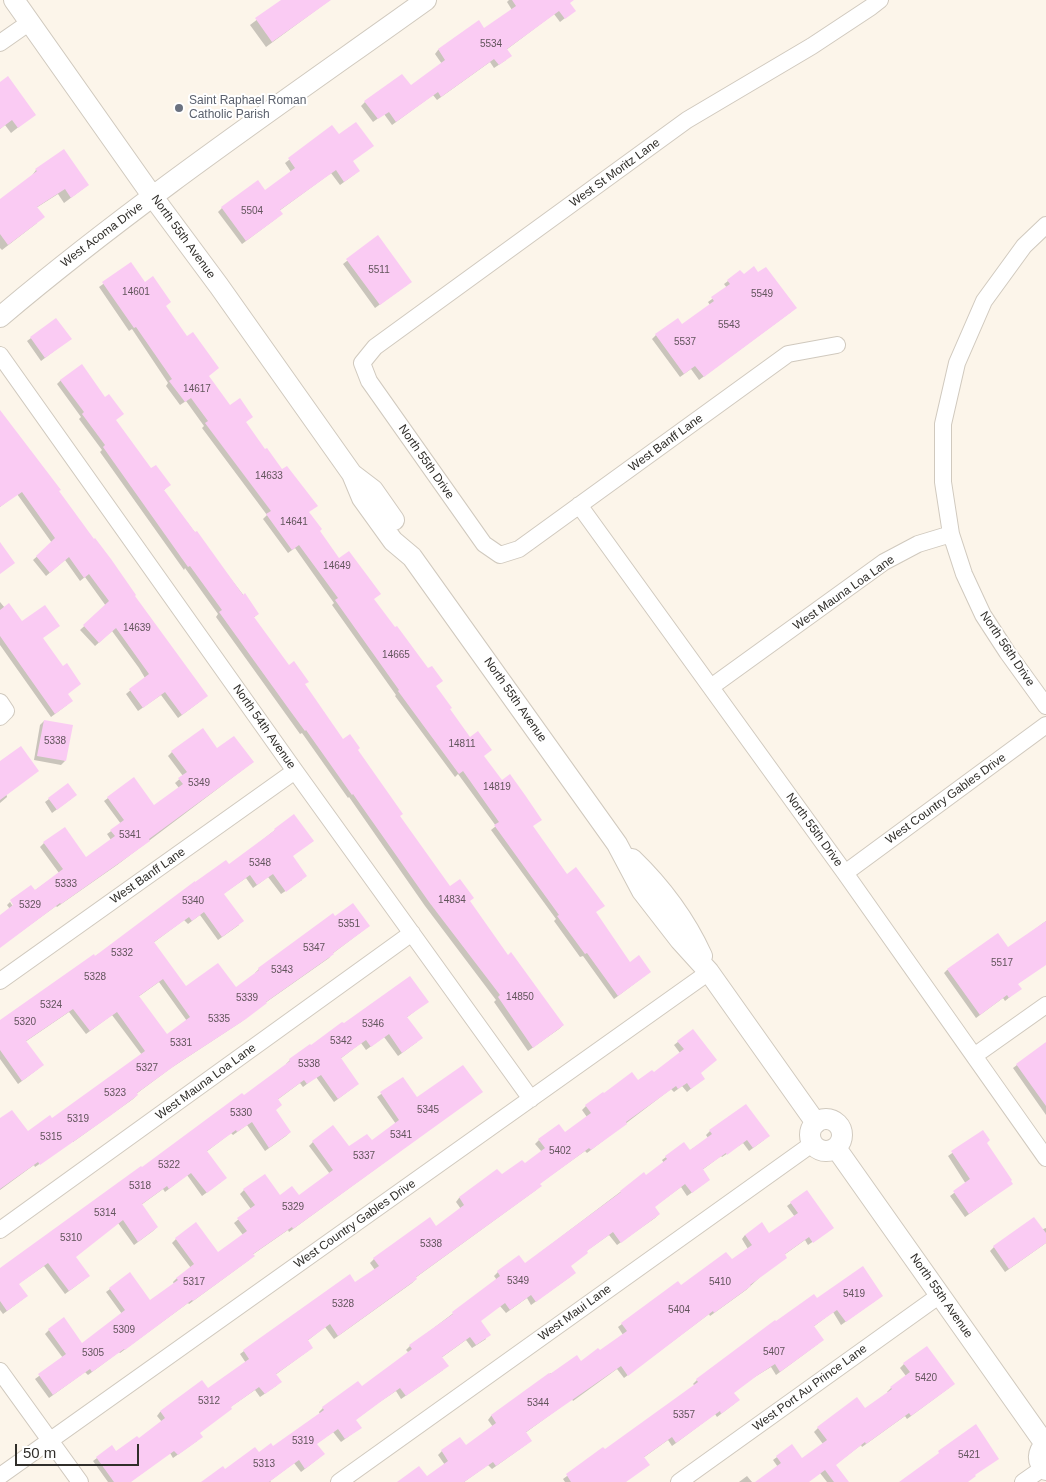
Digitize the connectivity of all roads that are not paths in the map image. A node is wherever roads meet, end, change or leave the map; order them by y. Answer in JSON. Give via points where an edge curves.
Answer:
{"nodes":[{"id":1,"x":14,"y":0,"type":"edge"},
{"id":2,"x":426,"y":0,"type":"edge"},
{"id":3,"x":880,"y":0,"type":"edge"},
{"id":4,"x":30,"y":22,"type":"junction"},
{"id":5,"x":0,"y":43,"type":"edge"},
{"id":6,"x":153,"y":197,"type":"junction"},
{"id":7,"x":1046,"y":225,"type":"edge"},
{"id":8,"x":0,"y":318,"type":"edge"},
{"id":9,"x":837,"y":345,"type":"dead end"},
{"id":10,"x":0,"y":355,"type":"edge"},
{"id":11,"x":362,"y":363,"type":"joint"},
{"id":12,"x":580,"y":505,"type":"junction"},
{"id":13,"x":951,"y":534,"type":"junction"},
{"id":14,"x":500,"y":555,"type":"joint"},
{"id":15,"x":711,"y":687,"type":"junction"},
{"id":16,"x":1046,"y":706,"type":"edge"},
{"id":17,"x":1046,"y":725,"type":"edge"},
{"id":18,"x":295,"y":771,"type":"junction"},
{"id":19,"x":845,"y":873,"type":"junction"},
{"id":20,"x":412,"y":933,"type":"junction"},
{"id":21,"x":709,"y":972,"type":"junction"},
{"id":22,"x":0,"y":981,"type":"edge"},
{"id":23,"x":1046,"y":1005,"type":"edge"},
{"id":24,"x":974,"y":1056,"type":"junction"},
{"id":25,"x":531,"y":1099,"type":"junction"},
{"id":26,"x":816,"y":1123,"type":"junction"},
{"id":27,"x":812,"y":1144,"type":"junction"},
{"id":28,"x":836,"y":1148,"type":"junction"},
{"id":29,"x":1046,"y":1158,"type":"edge"},
{"id":30,"x":0,"y":1230,"type":"edge"},
{"id":31,"x":940,"y":1295,"type":"junction"},
{"id":32,"x":0,"y":1371,"type":"edge"},
{"id":33,"x":50,"y":1440,"type":"junction"},
{"id":34,"x":1045,"y":1444,"type":"edge"},
{"id":35,"x":1044,"y":1469,"type":"edge"},
{"id":36,"x":0,"y":1476,"type":"edge"},
{"id":37,"x":80,"y":1482,"type":"edge"},
{"id":38,"x":339,"y":1482,"type":"edge"},
{"id":39,"x":679,"y":1482,"type":"edge"},
{"id":40,"x":1023,"y":1482,"type":"edge"}],
"edges":[{"from":1,"to":4,"type":"street","name":"North 55th Avenue"},
{"from":2,"to":6,"type":"street","name":"West Acoma Drive"},
{"from":3,"to":11,"type":"street","name":"West St Moritz Lane","via":[[812,46],[687,120],[375,347]]},
{"from":4,"to":5,"type":"street"},
{"from":4,"to":6,"type":"street","name":"North 55th Avenue"},
{"from":6,"to":8,"type":"street","name":"West Acoma Drive","via":[[60,266]]},
{"from":6,"to":21,"type":"street","name":"North 55th Avenue","via":[[352,474],[362,498],[393,541],[412,557],[617,844],[654,880],[690,931]]},
{"from":7,"to":13,"type":"street","via":[[1024,246],[984,301],[957,364],[943,424],[943,482]]},
{"from":9,"to":12,"type":"street","name":"West Banff Lane","via":[[788,354]]},
{"from":10,"to":18,"type":"street","name":"North 54th Avenue"},
{"from":11,"to":14,"type":"street","name":"North 55th Drive","via":[[369,381],[484,544]]},
{"from":12,"to":14,"type":"street","name":"West Banff Lane","via":[[519,549]]},
{"from":12,"to":15,"type":"street","name":"North 55th Drive"},
{"from":13,"to":15,"type":"street","name":"West Mauna Loa Lane","via":[[918,544],[884,562]]},
{"from":13,"to":16,"type":"street","name":"North 56th Drive","via":[[983,616]]},
{"from":15,"to":19,"type":"street","name":"North 55th Drive"},
{"from":17,"to":19,"type":"street","name":"West Country Gables Drive"},
{"from":18,"to":20,"type":"street","name":"North 54th Avenue"},
{"from":18,"to":22,"type":"street","name":"West Banff Lane"},
{"from":19,"to":24,"type":"street","name":"North 55th Drive"},
{"from":20,"to":25,"type":"street","name":"North 54th Avenue"},
{"from":20,"to":30,"type":"street","name":"West Mauna Loa Lane"},
{"from":21,"to":25,"type":"street","name":"West Country Gables Drive"},
{"from":21,"to":26,"type":"street","name":"North 55th Avenue"},
{"from":23,"to":24,"type":"street"},
{"from":24,"to":29,"type":"street","name":"North 55th Drive"},
{"from":25,"to":33,"type":"street","name":"West Country Gables Drive"},
{"from":26,"to":27,"type":"street","via":[[810,1133]]},
{"from":26,"to":28,"type":"street","via":[[827,1119],[838,1124],[842,1136]]},
{"from":27,"to":28,"type":"street","via":[[823,1151]]},
{"from":27,"to":38,"type":"street","name":"West Maui Lane"},
{"from":28,"to":31,"type":"street","name":"North 55th Avenue"},
{"from":31,"to":34,"type":"street","name":"North 55th Avenue"},
{"from":31,"to":39,"type":"street","name":"West Port Au Prince Lane"},
{"from":32,"to":33,"type":"street"},
{"from":33,"to":36,"type":"street","name":"West Country Gables Drive"},
{"from":33,"to":37,"type":"street"},
{"from":34,"to":35,"type":"street","name":"North 55th Avenue","via":[[1039,1454]]},
{"from":35,"to":40,"type":"street"}]}
